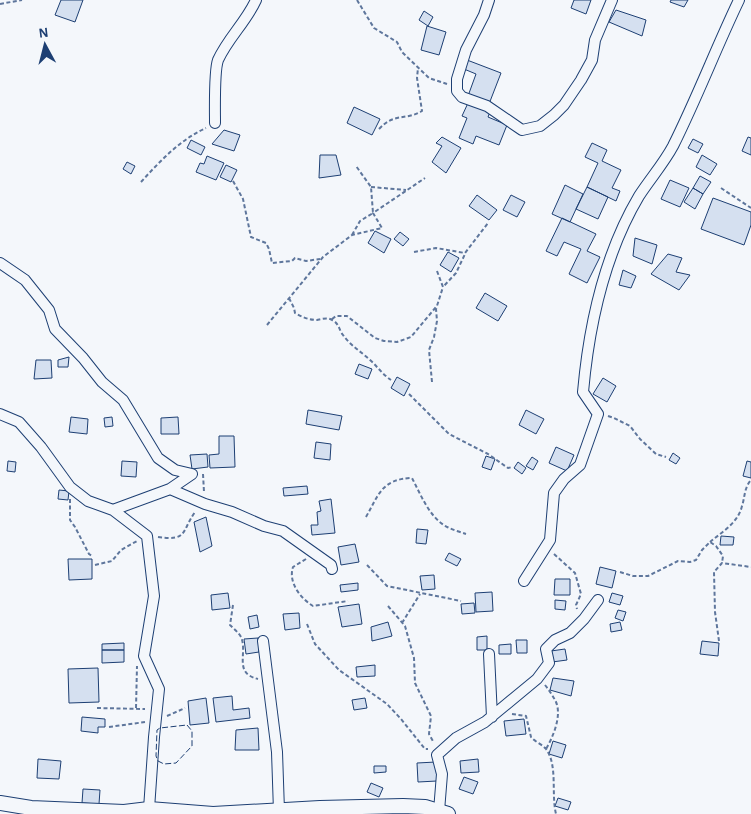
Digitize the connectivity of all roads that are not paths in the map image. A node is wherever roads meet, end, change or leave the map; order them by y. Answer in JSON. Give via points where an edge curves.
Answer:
{"nodes":[{"id":1,"x":256,"y":0,"type":"edge"},
{"id":2,"x":489,"y":0,"type":"edge"},
{"id":3,"x":612,"y":0,"type":"edge"},
{"id":4,"x":739,"y":0,"type":"edge"},
{"id":5,"x":215,"y":123,"type":"road end"},
{"id":6,"x":0,"y":263,"type":"edge"},
{"id":7,"x":0,"y":414,"type":"edge"},
{"id":8,"x":170,"y":489,"type":"junction"},
{"id":9,"x":113,"y":510,"type":"junction"},
{"id":10,"x":332,"y":569,"type":"dead end"},
{"id":11,"x":524,"y":581,"type":"dead end"},
{"id":12,"x":598,"y":600,"type":"dead end"},
{"id":13,"x":263,"y":641,"type":"dead end"},
{"id":14,"x":489,"y":654,"type":"dead end"},
{"id":15,"x":492,"y":717,"type":"junction"},
{"id":16,"x":0,"y":803,"type":"edge"},
{"id":17,"x":149,"y":809,"type":"junction"},
{"id":18,"x":279,"y":810,"type":"junction"},
{"id":19,"x":320,"y":811,"type":"edge"},
{"id":20,"x":444,"y":812,"type":"edge"}],
"edges":[{"from":1,"to":5,"type":"street","via":[[217,62]]},
{"from":2,"to":3,"type":"street","via":[[466,50],[457,89],[462,96],[487,106],[522,130],[540,126],[564,105],[592,60],[594,40]]},
{"from":4,"to":11,"type":"street","via":[[672,147],[639,197],[619,236],[597,300],[586,354],[583,392],[598,414],[580,465],[554,493],[550,540]]},
{"from":6,"to":8,"type":"street","via":[[25,280],[49,310],[55,329],[102,382],[123,400],[158,458],[175,470],[192,474]]},
{"from":7,"to":9,"type":"street","via":[[25,428],[70,487],[88,501]]},
{"from":8,"to":9,"type":"street"},
{"from":8,"to":10,"type":"street","via":[[283,531],[331,565]]},
{"from":9,"to":17,"type":"street","via":[[147,536],[154,596],[144,656],[160,689]]},
{"from":12,"to":15,"type":"street","via":[[570,633],[546,649],[549,663],[538,679]]},
{"from":13,"to":18,"type":"street","via":[[277,752]]},
{"from":14,"to":15,"type":"street"},
{"from":15,"to":20,"type":"street","via":[[456,738],[437,755],[442,774]]},
{"from":16,"to":17,"type":"street","via":[[31,808],[124,812]]},
{"from":17,"to":18,"type":"street","via":[[214,814]]},
{"from":18,"to":19,"type":"street"},
{"from":19,"to":20,"type":"street","via":[[403,806]]}]}
